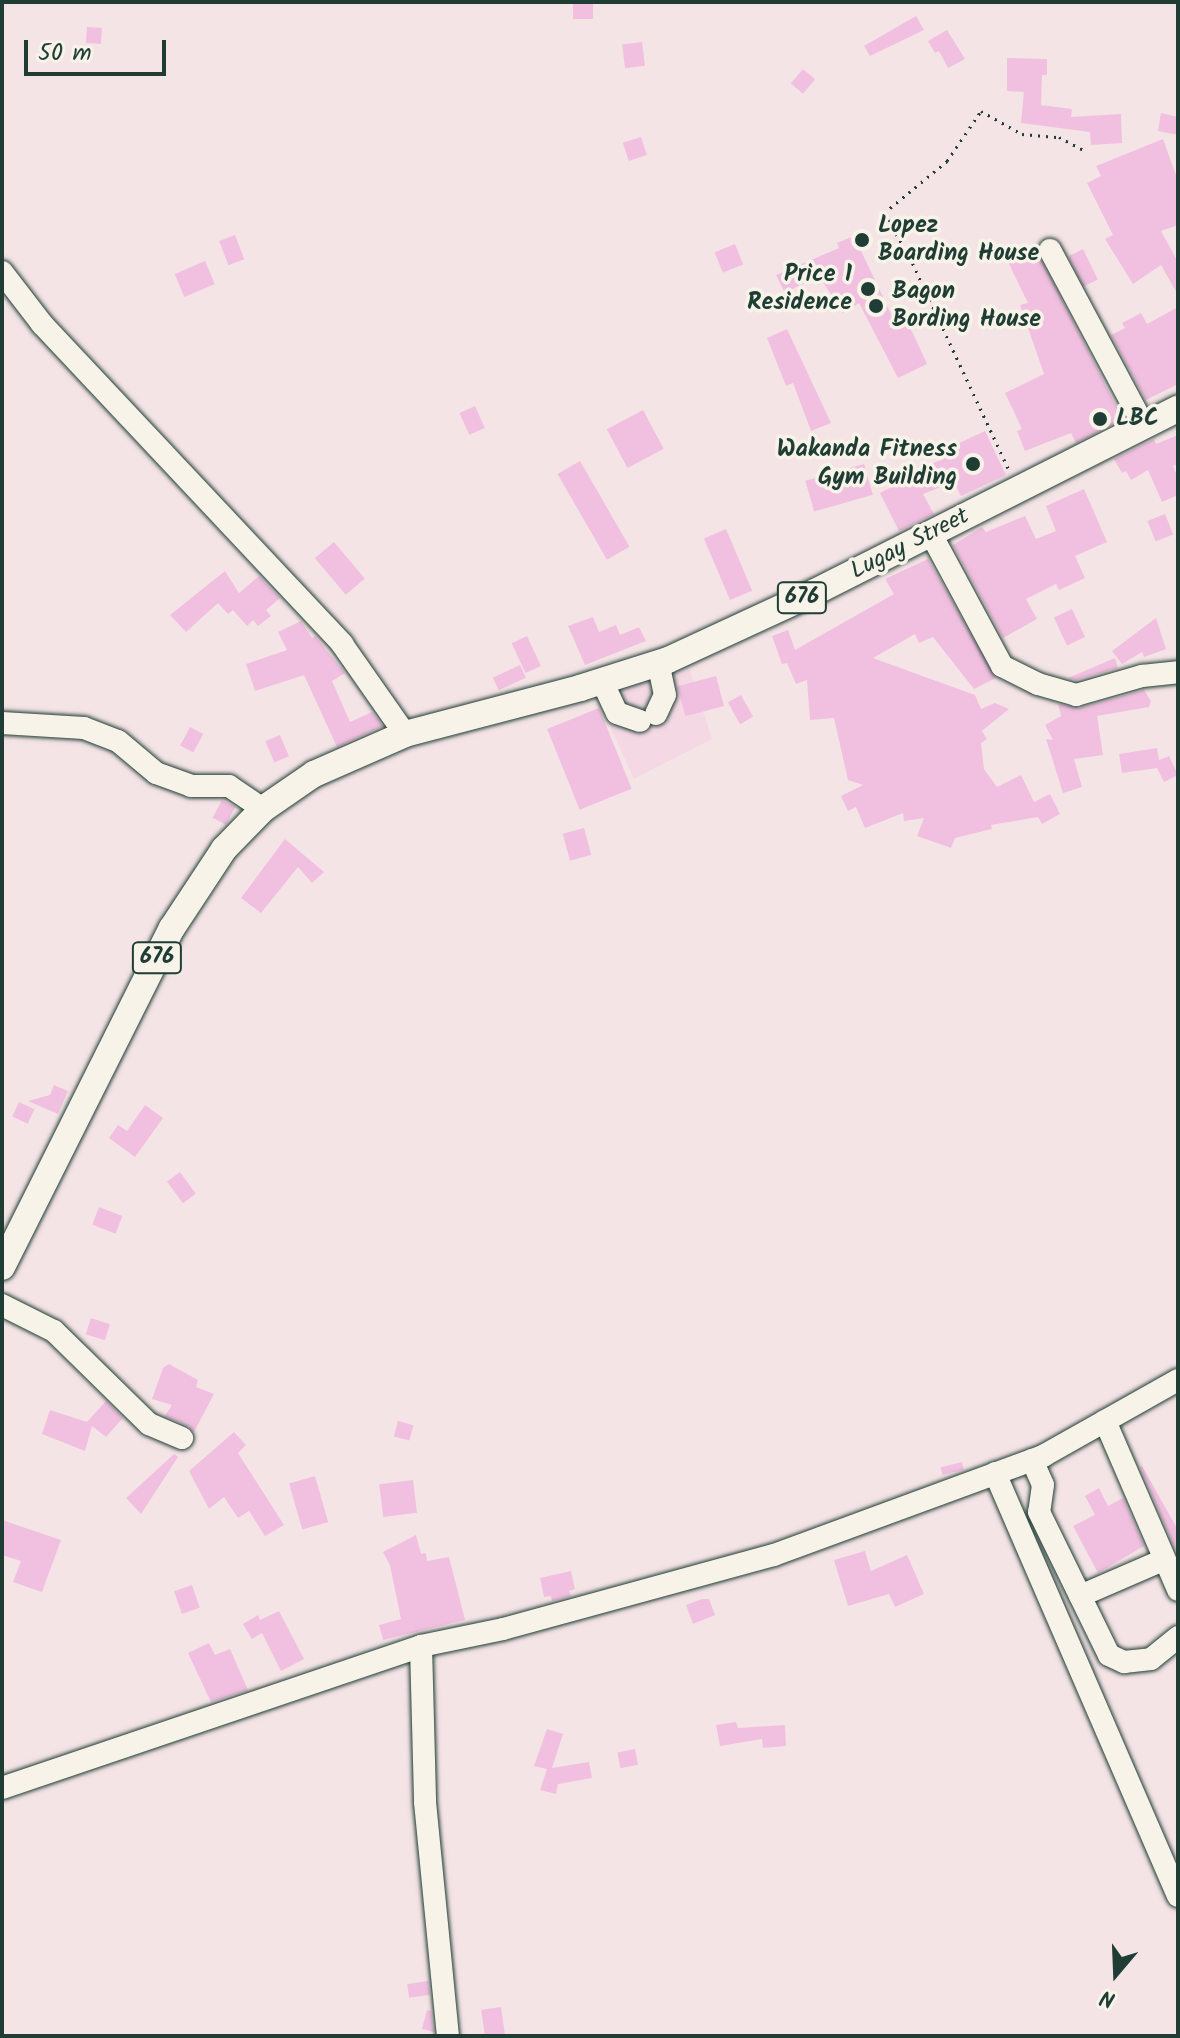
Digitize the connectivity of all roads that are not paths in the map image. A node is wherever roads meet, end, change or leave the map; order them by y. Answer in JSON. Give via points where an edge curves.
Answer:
{"nodes":[{"id":1,"x":1050,"y":250,"type":"dead end"},
{"id":2,"x":2,"y":272,"type":"edge"},
{"id":3,"x":1178,"y":409,"type":"edge"},
{"id":4,"x":1144,"y":426,"type":"junction"},
{"id":5,"x":931,"y":534,"type":"junction"},
{"id":6,"x":658,"y":663,"type":"junction"},
{"id":7,"x":1178,"y":672,"type":"edge"},
{"id":8,"x":602,"y":681,"type":"junction"},
{"id":9,"x":2,"y":723,"type":"edge"},
{"id":10,"x":405,"y":734,"type":"junction"},
{"id":11,"x":263,"y":809,"type":"junction"},
{"id":12,"x":2,"y":1267,"type":"edge"},
{"id":13,"x":2,"y":1305,"type":"edge"},
{"id":14,"x":1178,"y":1380,"type":"edge"},
{"id":15,"x":1105,"y":1421,"type":"junction"},
{"id":16,"x":182,"y":1438,"type":"dead end"},
{"id":17,"x":1032,"y":1460,"type":"junction"},
{"id":18,"x":995,"y":1473,"type":"junction"},
{"id":19,"x":1163,"y":1560,"type":"junction"},
{"id":20,"x":1178,"y":1590,"type":"edge"},
{"id":21,"x":1080,"y":1596,"type":"junction"},
{"id":22,"x":1178,"y":1637,"type":"edge"},
{"id":23,"x":421,"y":1646,"type":"junction"},
{"id":24,"x":2,"y":1788,"type":"edge"},
{"id":25,"x":1178,"y":1896,"type":"edge"},
{"id":26,"x":448,"y":2036,"type":"edge"}],
"edges":[{"from":1,"to":4,"type":"street"},
{"from":2,"to":10,"type":"street","via":[[42,324],[342,644]]},
{"from":3,"to":4,"type":"main road","name":"Lugay Street","number":"676"},
{"from":4,"to":5,"type":"main road","name":"Lugay Street","number":"676"},
{"from":5,"to":6,"type":"main road","name":"Lugay Street","number":"676"},
{"from":5,"to":7,"type":"street","via":[[1002,666],[1076,695],[1142,676]]},
{"from":6,"to":8,"type":"main road","name":"Lugay Street","number":"676"},
{"from":6,"to":8,"type":"street","via":[[665,695],[648,718],[617,713]]},
{"from":8,"to":10,"type":"main road","name":"Lugay Street","number":"676"},
{"from":9,"to":11,"type":"street","via":[[84,728],[118,741],[156,773],[191,786],[229,786]]},
{"from":10,"to":11,"type":"main road","number":"676","via":[[314,774]]},
{"from":11,"to":12,"type":"main road","number":"676","via":[[224,849],[172,928]]},
{"from":13,"to":16,"type":"street","via":[[54,1331],[149,1424]]},
{"from":14,"to":15,"type":"street"},
{"from":15,"to":17,"type":"street"},
{"from":15,"to":19,"type":"street"},
{"from":17,"to":18,"type":"street"},
{"from":17,"to":21,"type":"street","via":[[1043,1485],[1039,1512]]},
{"from":18,"to":23,"type":"street","via":[[774,1555],[503,1629]]},
{"from":18,"to":25,"type":"street"},
{"from":19,"to":20,"type":"street"},
{"from":19,"to":21,"type":"street"},
{"from":21,"to":22,"type":"street","via":[[1109,1655],[1124,1662],[1151,1659]]},
{"from":23,"to":24,"type":"street"},
{"from":23,"to":26,"type":"street","via":[[425,1802]]}]}
